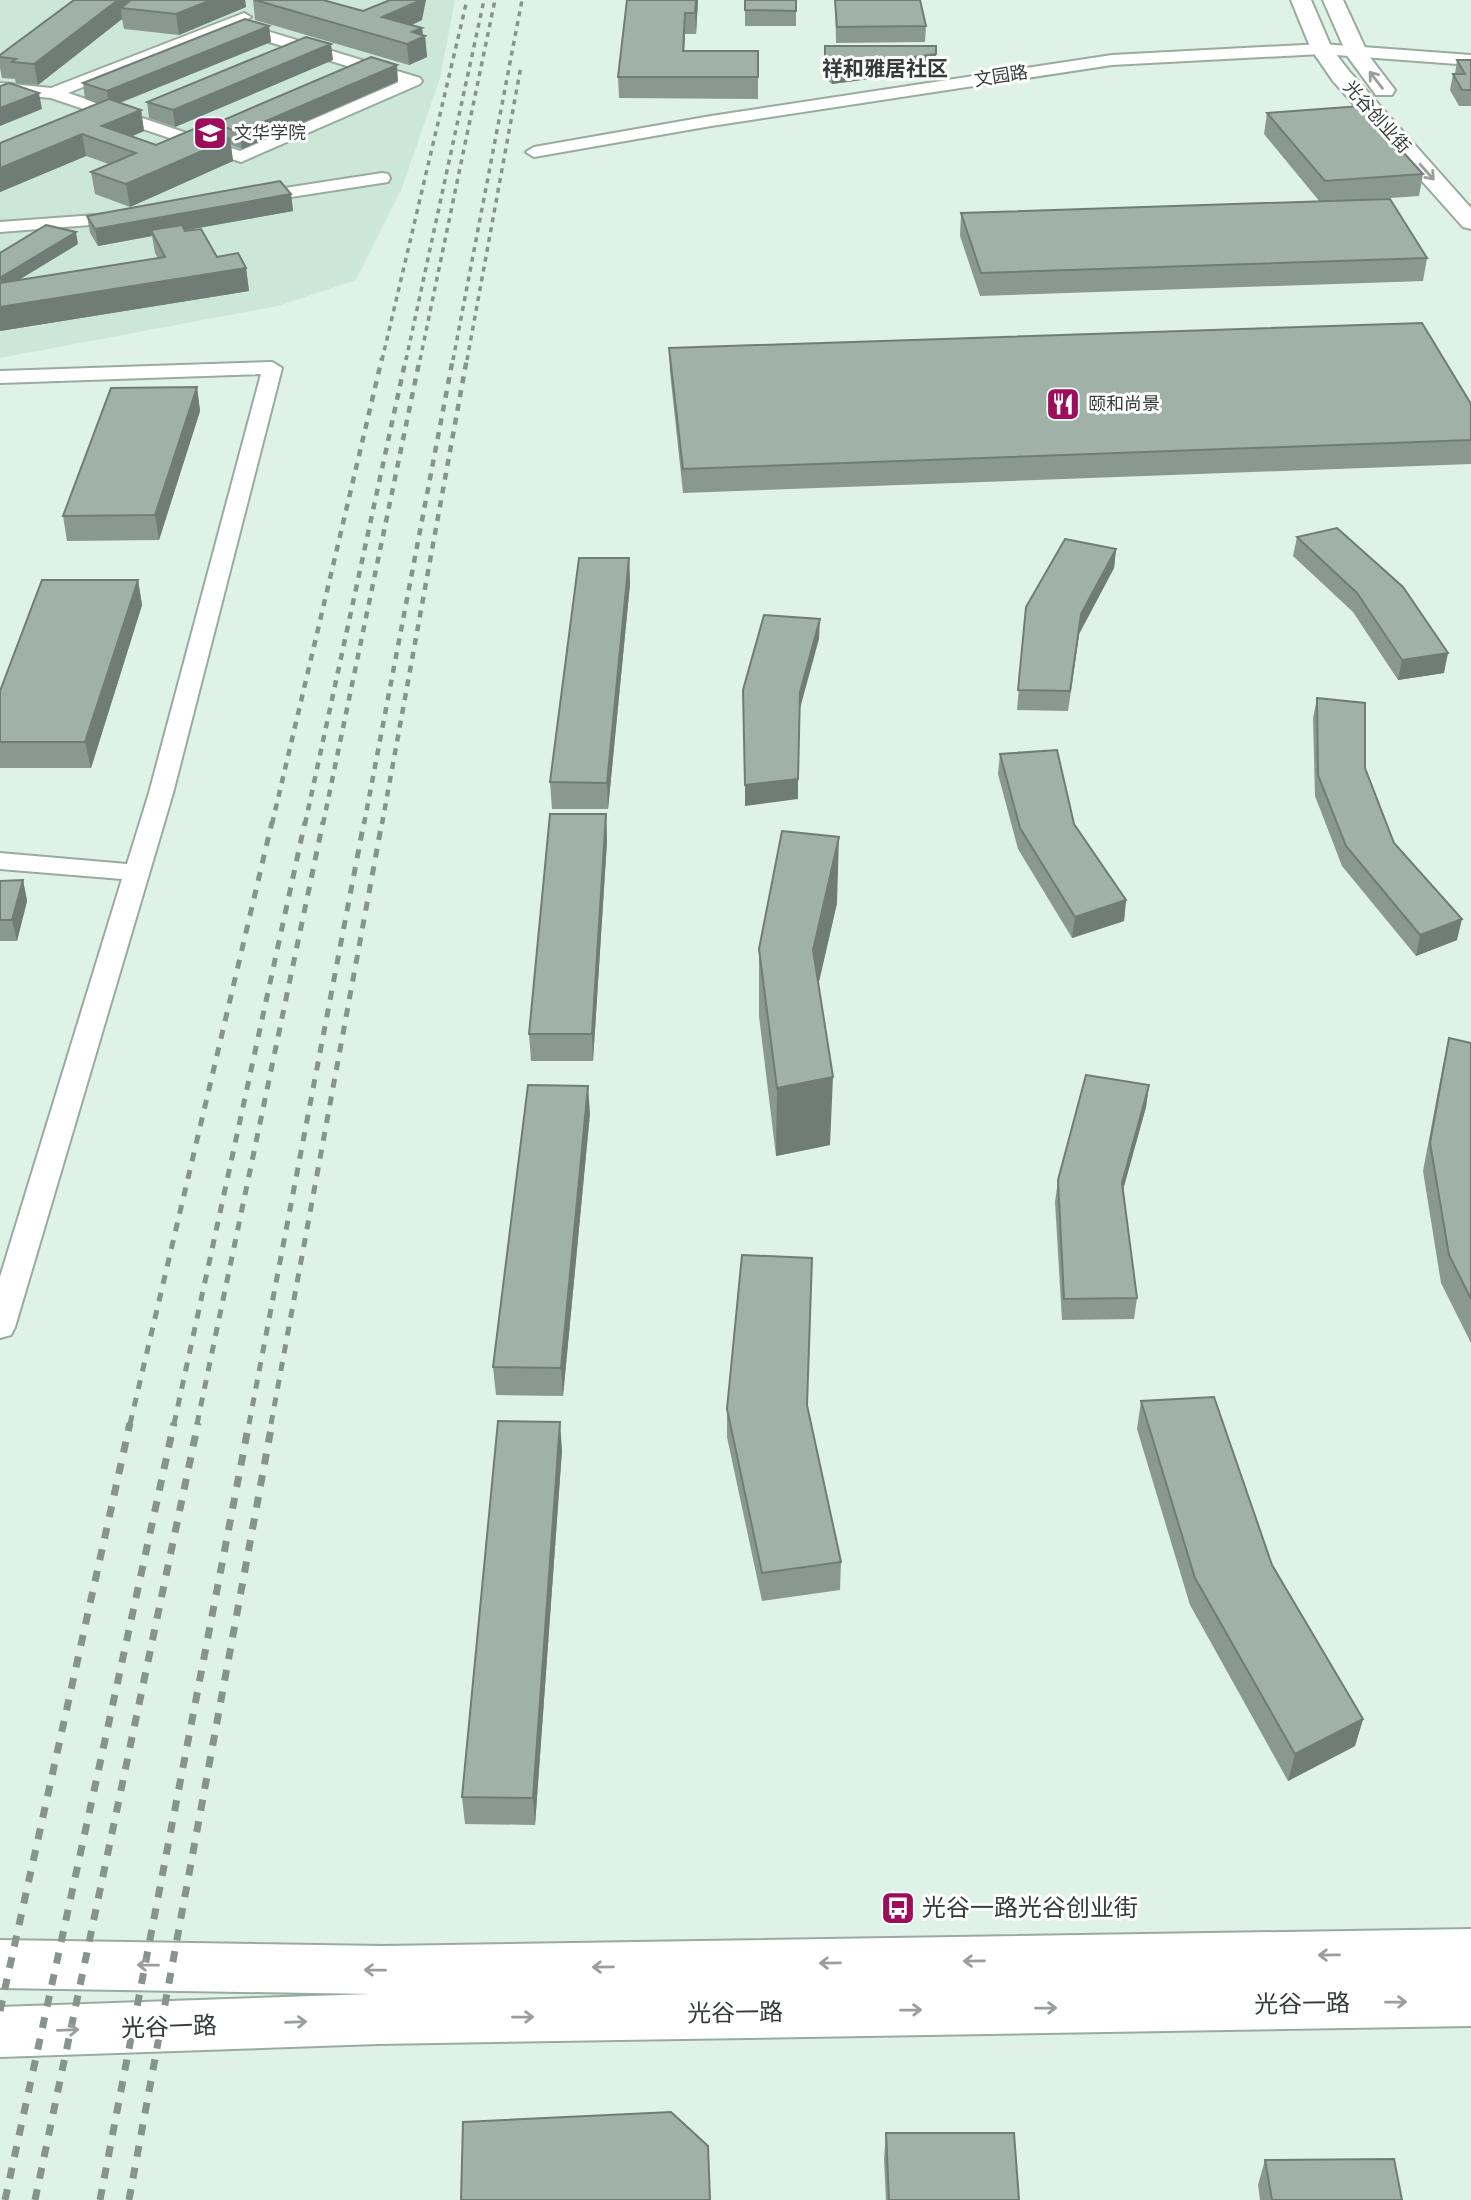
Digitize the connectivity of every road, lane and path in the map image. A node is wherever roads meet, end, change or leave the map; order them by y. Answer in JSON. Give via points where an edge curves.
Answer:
{"nodes":[{"id":1,"x":1301,"y":0,"type":"edge"},
{"id":2,"x":1333,"y":0,"type":"edge"},
{"id":3,"x":262,"y":10,"type":"dead end"},
{"id":4,"x":227,"y":24,"type":"junction"},
{"id":5,"x":1322,"y":49,"type":"junction"},
{"id":6,"x":1356,"y":51,"type":"junction"},
{"id":7,"x":1471,"y":60,"type":"edge"},
{"id":8,"x":0,"y":88,"type":"edge"},
{"id":9,"x":53,"y":93,"type":"junction"},
{"id":10,"x":1401,"y":109,"type":"dead end"},
{"id":11,"x":534,"y":152,"type":"dead end"},
{"id":12,"x":382,"y":177,"type":"dead end"},
{"id":13,"x":237,"y":200,"type":"edge"},
{"id":14,"x":144,"y":215,"type":"edge"},
{"id":15,"x":1471,"y":222,"type":"edge"},
{"id":16,"x":0,"y":227,"type":"edge"},
{"id":17,"x":0,"y":377,"type":"edge"},
{"id":18,"x":0,"y":861,"type":"edge"},
{"id":19,"x":138,"y":873,"type":"junction"},
{"id":20,"x":0,"y":1328,"type":"edge"},
{"id":21,"x":1471,"y":1953,"type":"edge"},
{"id":22,"x":0,"y":1964,"type":"edge"},
{"id":23,"x":1471,"y":2001,"type":"edge"},
{"id":24,"x":0,"y":2032,"type":"edge"}],
"edges":[{"from":1,"to":5,"type":"main road","name":"光谷创业街"},
{"from":2,"to":6,"type":"main road","name":"光谷创业街"},
{"from":3,"to":4,"type":"street"},
{"from":4,"to":9,"type":"street"},
{"from":4,"to":9,"type":"street","via":[[414,81],[241,157]]},
{"from":5,"to":6,"type":"street","name":"文园路"},
{"from":5,"to":11,"type":"street","name":"文园路","via":[[1112,60]]},
{"from":5,"to":15,"type":"main road","name":"光谷创业街","one_way":true},
{"from":6,"to":7,"type":"street","name":"文园路"},
{"from":10,"to":6,"type":"main road","name":"光谷创业街","one_way":true},
{"from":8,"to":9,"type":"street"},
{"from":12,"to":13,"type":"street"},
{"from":14,"to":16,"type":"street"},
{"from":17,"to":19,"type":"street","via":[[272,368]]},
{"from":18,"to":19,"type":"street"},
{"from":19,"to":20,"type":"street"},
{"from":21,"to":22,"type":"main road","one_way":true,"via":[[384,1970]]},
{"from":24,"to":23,"type":"main road","name":"光谷一路","one_way":true,"via":[[378,2019]]}]}
